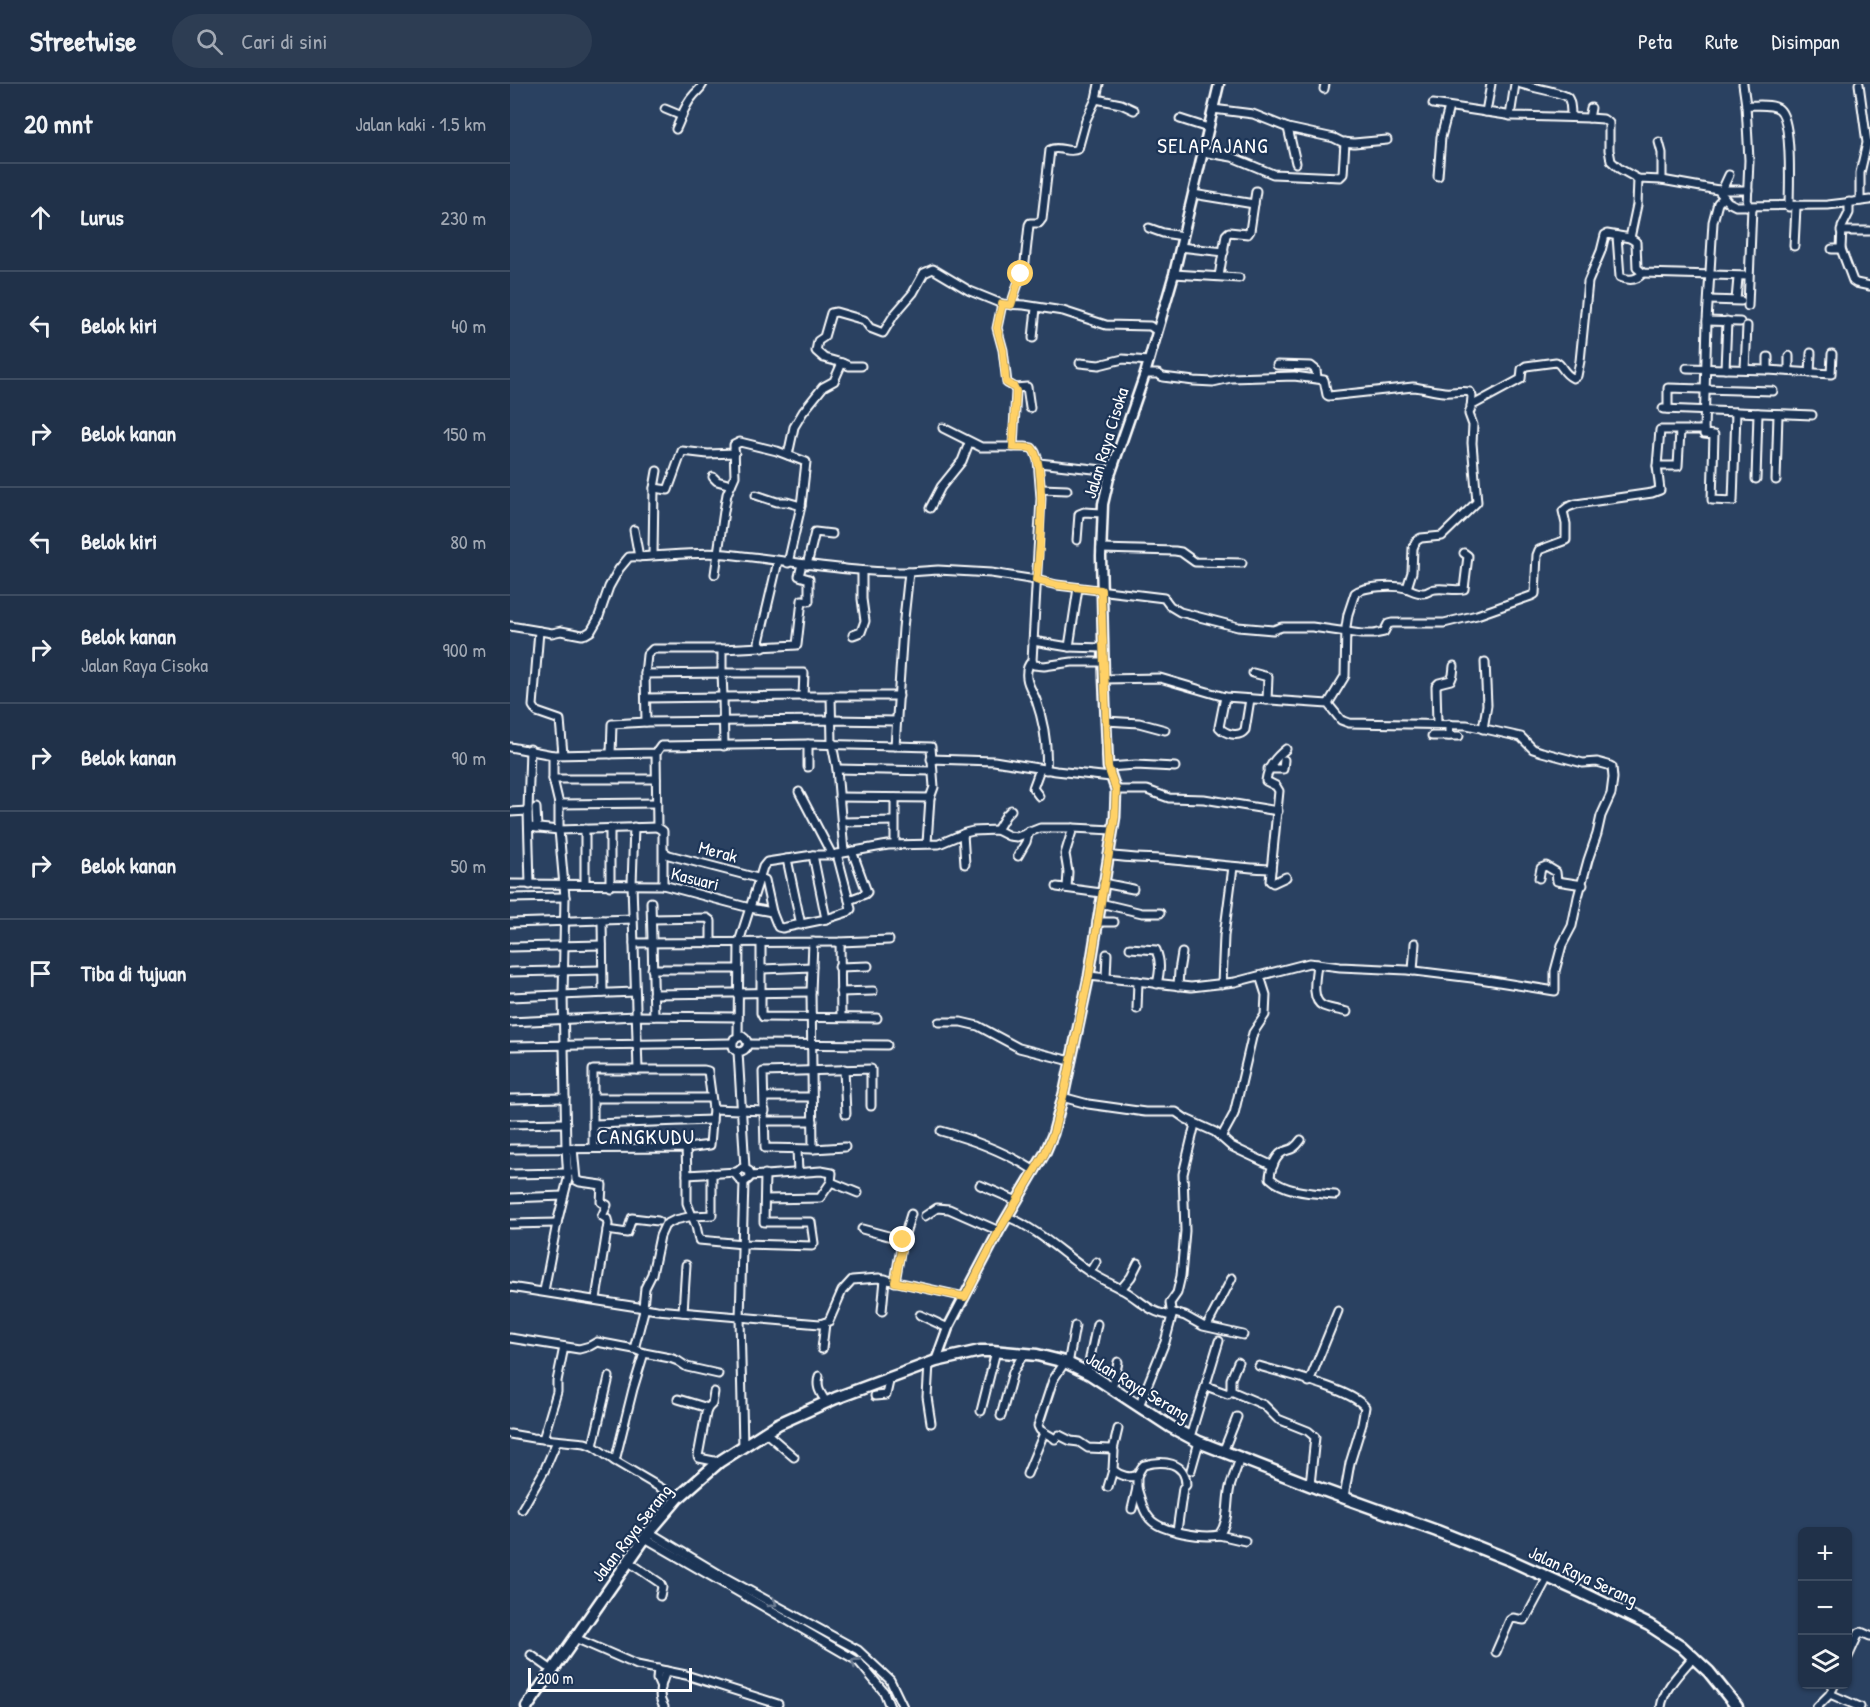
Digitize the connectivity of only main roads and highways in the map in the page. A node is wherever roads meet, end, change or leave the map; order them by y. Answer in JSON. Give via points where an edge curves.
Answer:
{"nodes":[{"id":1,"x":527,"y":1707,"type":"edge"},
{"id":2,"x":1737,"y":1707,"type":"edge"}],
"edges":[{"from":1,"to":2,"type":"highway","name":"Jalan Raya Serang","via":[[647,1535],[678,1498],[719,1462],[778,1424],[826,1402],[933,1362],[996,1351],[1066,1363],[1087,1372],[1195,1440],[1437,1531],[1649,1625],[1694,1656]]}]}
